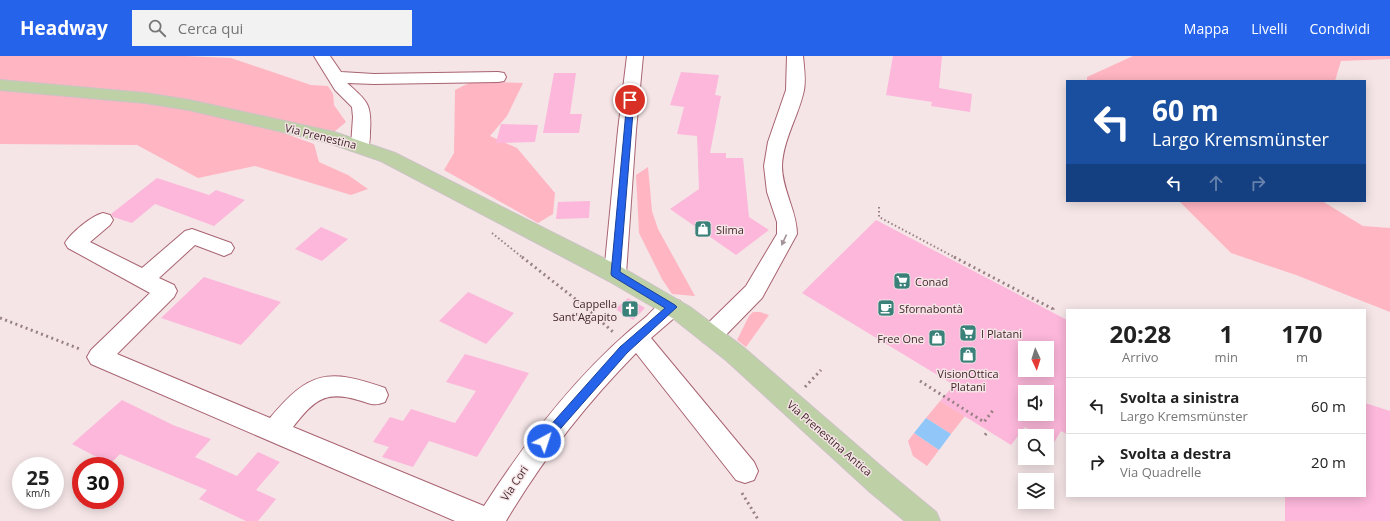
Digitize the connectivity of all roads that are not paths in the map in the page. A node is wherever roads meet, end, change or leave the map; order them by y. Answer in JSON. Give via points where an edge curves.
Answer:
{"nodes":[{"id":1,"x":322,"y":56,"type":"edge"},
{"id":2,"x":635,"y":56,"type":"edge"},
{"id":3,"x":795,"y":56,"type":"edge"},
{"id":4,"x":335,"y":77,"type":"junction"},
{"id":5,"x":498,"y":77,"type":"dead end"},
{"id":6,"x":0,"y":85,"type":"edge"},
{"id":7,"x":360,"y":146,"type":"junction"},
{"id":8,"x":103,"y":220,"type":"dead end"},
{"id":9,"x":224,"y":248,"type":"dead end"},
{"id":10,"x":615,"y":274,"type":"junction"},
{"id":11,"x":144,"y":280,"type":"junction"},
{"id":12,"x":672,"y":307,"type":"junction"},
{"id":13,"x":711,"y":335,"type":"junction"},
{"id":14,"x":632,"y":342,"type":"junction"},
{"id":15,"x":376,"y":396,"type":"dead end"},
{"id":16,"x":275,"y":431,"type":"junction"},
{"id":17,"x":745,"y":471,"type":"dead end"},
{"id":18,"x":488,"y":521,"type":"edge"},
{"id":19,"x":926,"y":521,"type":"edge"}],
"edges":[{"from":1,"to":4,"type":"street"},
{"from":2,"to":10,"type":"street"},
{"from":3,"to":13,"type":"street","one_way":true,"via":[[795,90],[777,142],[773,166],[774,179],[787,222],[787,234],[754,292]]},
{"from":4,"to":5,"type":"street"},
{"from":4,"to":7,"type":"street","via":[[361,107]]},
{"from":6,"to":7,"type":"main road","name":"Via Prenestina","via":[[180,103]]},
{"from":7,"to":10,"type":"main road","name":"Via Prenestina","via":[[394,159]]},
{"from":8,"to":11,"type":"street","via":[[76,243]]},
{"from":9,"to":11,"type":"street","via":[[192,236]]},
{"from":10,"to":12,"type":"main road","name":"Via Prenestina"},
{"from":11,"to":16,"type":"street","via":[[166,291],[99,357]]},
{"from":12,"to":13,"type":"main road","name":"Via Prenestina Antica"},
{"from":12,"to":14,"type":"street","name":"Via Cori"},
{"from":13,"to":19,"type":"main road","name":"Via Prenestina Antica"},
{"from":14,"to":17,"type":"street"},
{"from":14,"to":18,"type":"street","name":"Via Cori","via":[[544,441]]},
{"from":15,"to":16,"type":"street","via":[[343,386],[322,387],[303,397]]},
{"from":16,"to":18,"type":"street"}]}
